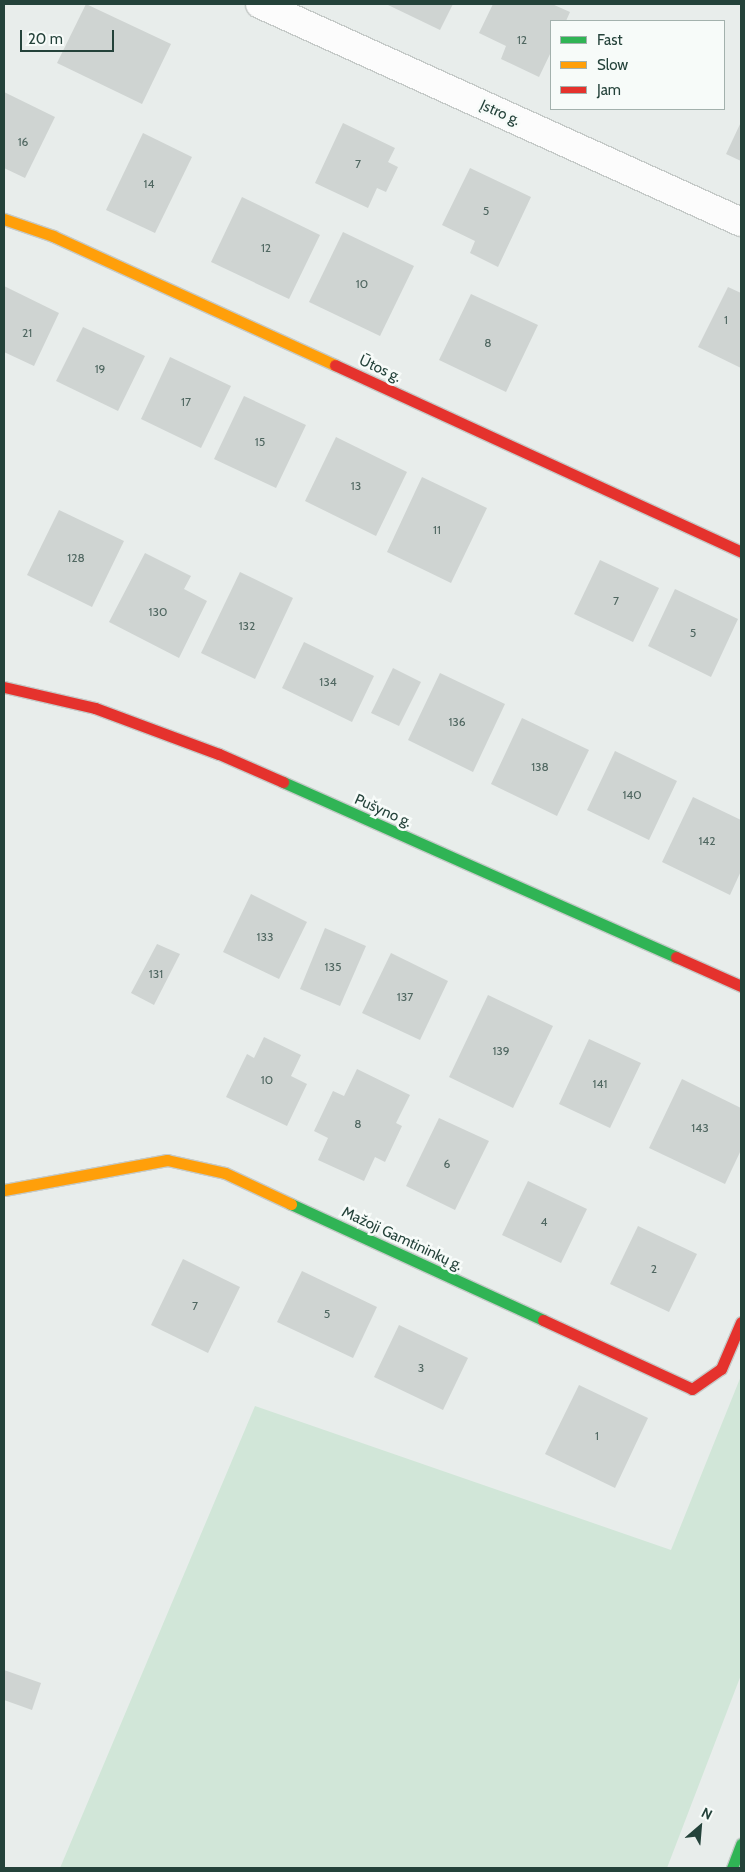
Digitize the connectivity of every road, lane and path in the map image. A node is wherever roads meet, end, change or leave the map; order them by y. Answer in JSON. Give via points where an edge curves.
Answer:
{"nodes":[{"id":1,"x":260,"y":4,"type":"edge"},
{"id":2,"x":4,"y":219,"type":"edge"},
{"id":3,"x":741,"y":222,"type":"edge"},
{"id":4,"x":741,"y":552,"type":"edge"},
{"id":5,"x":4,"y":687,"type":"edge"},
{"id":6,"x":741,"y":986,"type":"edge"},
{"id":7,"x":4,"y":1190,"type":"edge"},
{"id":8,"x":741,"y":1322,"type":"edge"},
{"id":9,"x":741,"y":1844,"type":"edge"},
{"id":10,"x":732,"y":1868,"type":"edge"}],
"edges":[{"from":1,"to":3,"type":"street","name":"Įstro g."},
{"from":2,"to":4,"type":"main road","name":"Ūtos g.","via":[[53,236]]},
{"from":5,"to":6,"type":"main road","name":"Pušyno g.","via":[[95,708],[219,754]]},
{"from":7,"to":8,"type":"main road","name":"Mažoji Gamtininkų g.","via":[[167,1160],[225,1173],[692,1389],[721,1369]]},
{"from":9,"to":10,"type":"main road"}]}
